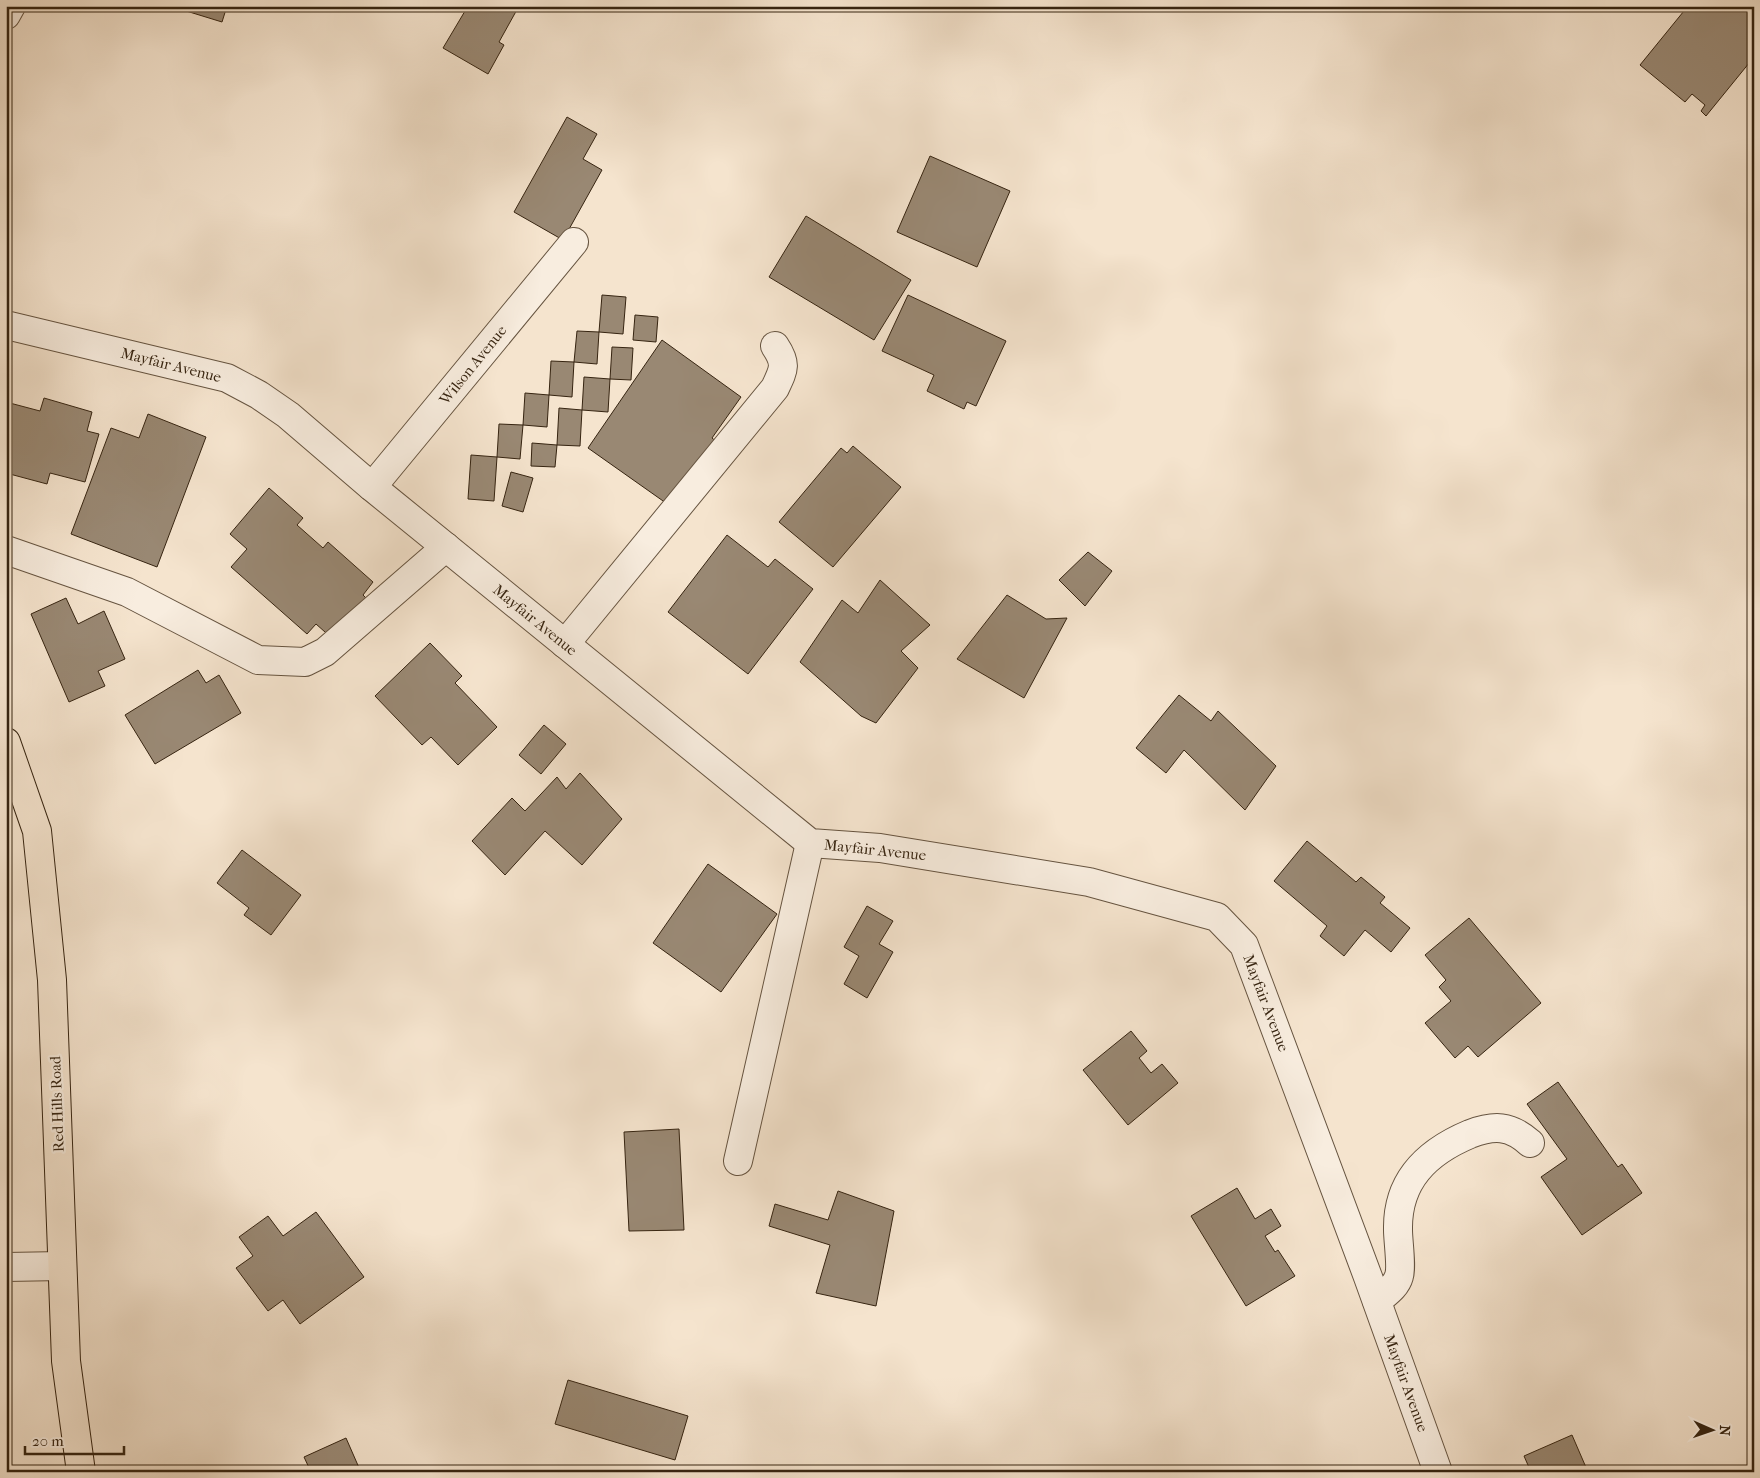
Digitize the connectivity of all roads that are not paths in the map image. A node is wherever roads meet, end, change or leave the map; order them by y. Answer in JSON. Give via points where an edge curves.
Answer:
{"nodes":[{"id":1,"x":11,"y":6,"type":"edge"},
{"id":2,"x":6,"y":15,"type":"edge"},
{"id":3,"x":574,"y":242,"type":"dead end"},
{"id":4,"x":6,"y":325,"type":"edge"},
{"id":5,"x":775,"y":346,"type":"dead end"},
{"id":6,"x":372,"y":487,"type":"junction"},
{"id":7,"x":446,"y":547,"type":"junction"},
{"id":8,"x":6,"y":550,"type":"edge"},
{"id":9,"x":565,"y":644,"type":"junction"},
{"id":10,"x":6,"y":742,"type":"edge"},
{"id":11,"x":810,"y":844,"type":"junction"},
{"id":12,"x":1530,"y":1143,"type":"dead end"},
{"id":13,"x":738,"y":1160,"type":"dead end"},
{"id":14,"x":62,"y":1266,"type":"junction"},
{"id":15,"x":6,"y":1267,"type":"edge"},
{"id":16,"x":1377,"y":1301,"type":"junction"},
{"id":17,"x":81,"y":1472,"type":"edge"},
{"id":18,"x":1438,"y":1472,"type":"edge"}],
"edges":[{"from":1,"to":2,"type":"street"},
{"from":3,"to":6,"type":"street","name":"Wilson Avenue"},
{"from":4,"to":6,"type":"street","name":"Mayfair Avenue","via":[[226,378],[288,415]]},
{"from":5,"to":9,"type":"street","via":[[783,358],[783,370],[775,388]]},
{"from":6,"to":7,"type":"street","name":"Mayfair Avenue"},
{"from":7,"to":8,"type":"street","via":[[325,652],[305,662],[258,660],[127,592]]},
{"from":7,"to":9,"type":"street","name":"Mayfair Avenue"},
{"from":9,"to":11,"type":"street","name":"Mayfair Avenue"},
{"from":10,"to":14,"type":"main road","name":"Red Hills Road","via":[[37,831],[52,980]]},
{"from":11,"to":13,"type":"street"},
{"from":11,"to":16,"type":"street","name":"Mayfair Avenue","via":[[880,848],[1089,882],[1217,917],[1244,945]]},
{"from":12,"to":16,"type":"street","via":[[1509,1130],[1482,1130],[1438,1151],[1417,1168],[1402,1200],[1398,1224],[1400,1275],[1395,1286]]},
{"from":14,"to":15,"type":"street"},
{"from":14,"to":17,"type":"main road","name":"Red Hills Road","via":[[66,1361]]},
{"from":16,"to":18,"type":"street","name":"Mayfair Avenue"}]}
